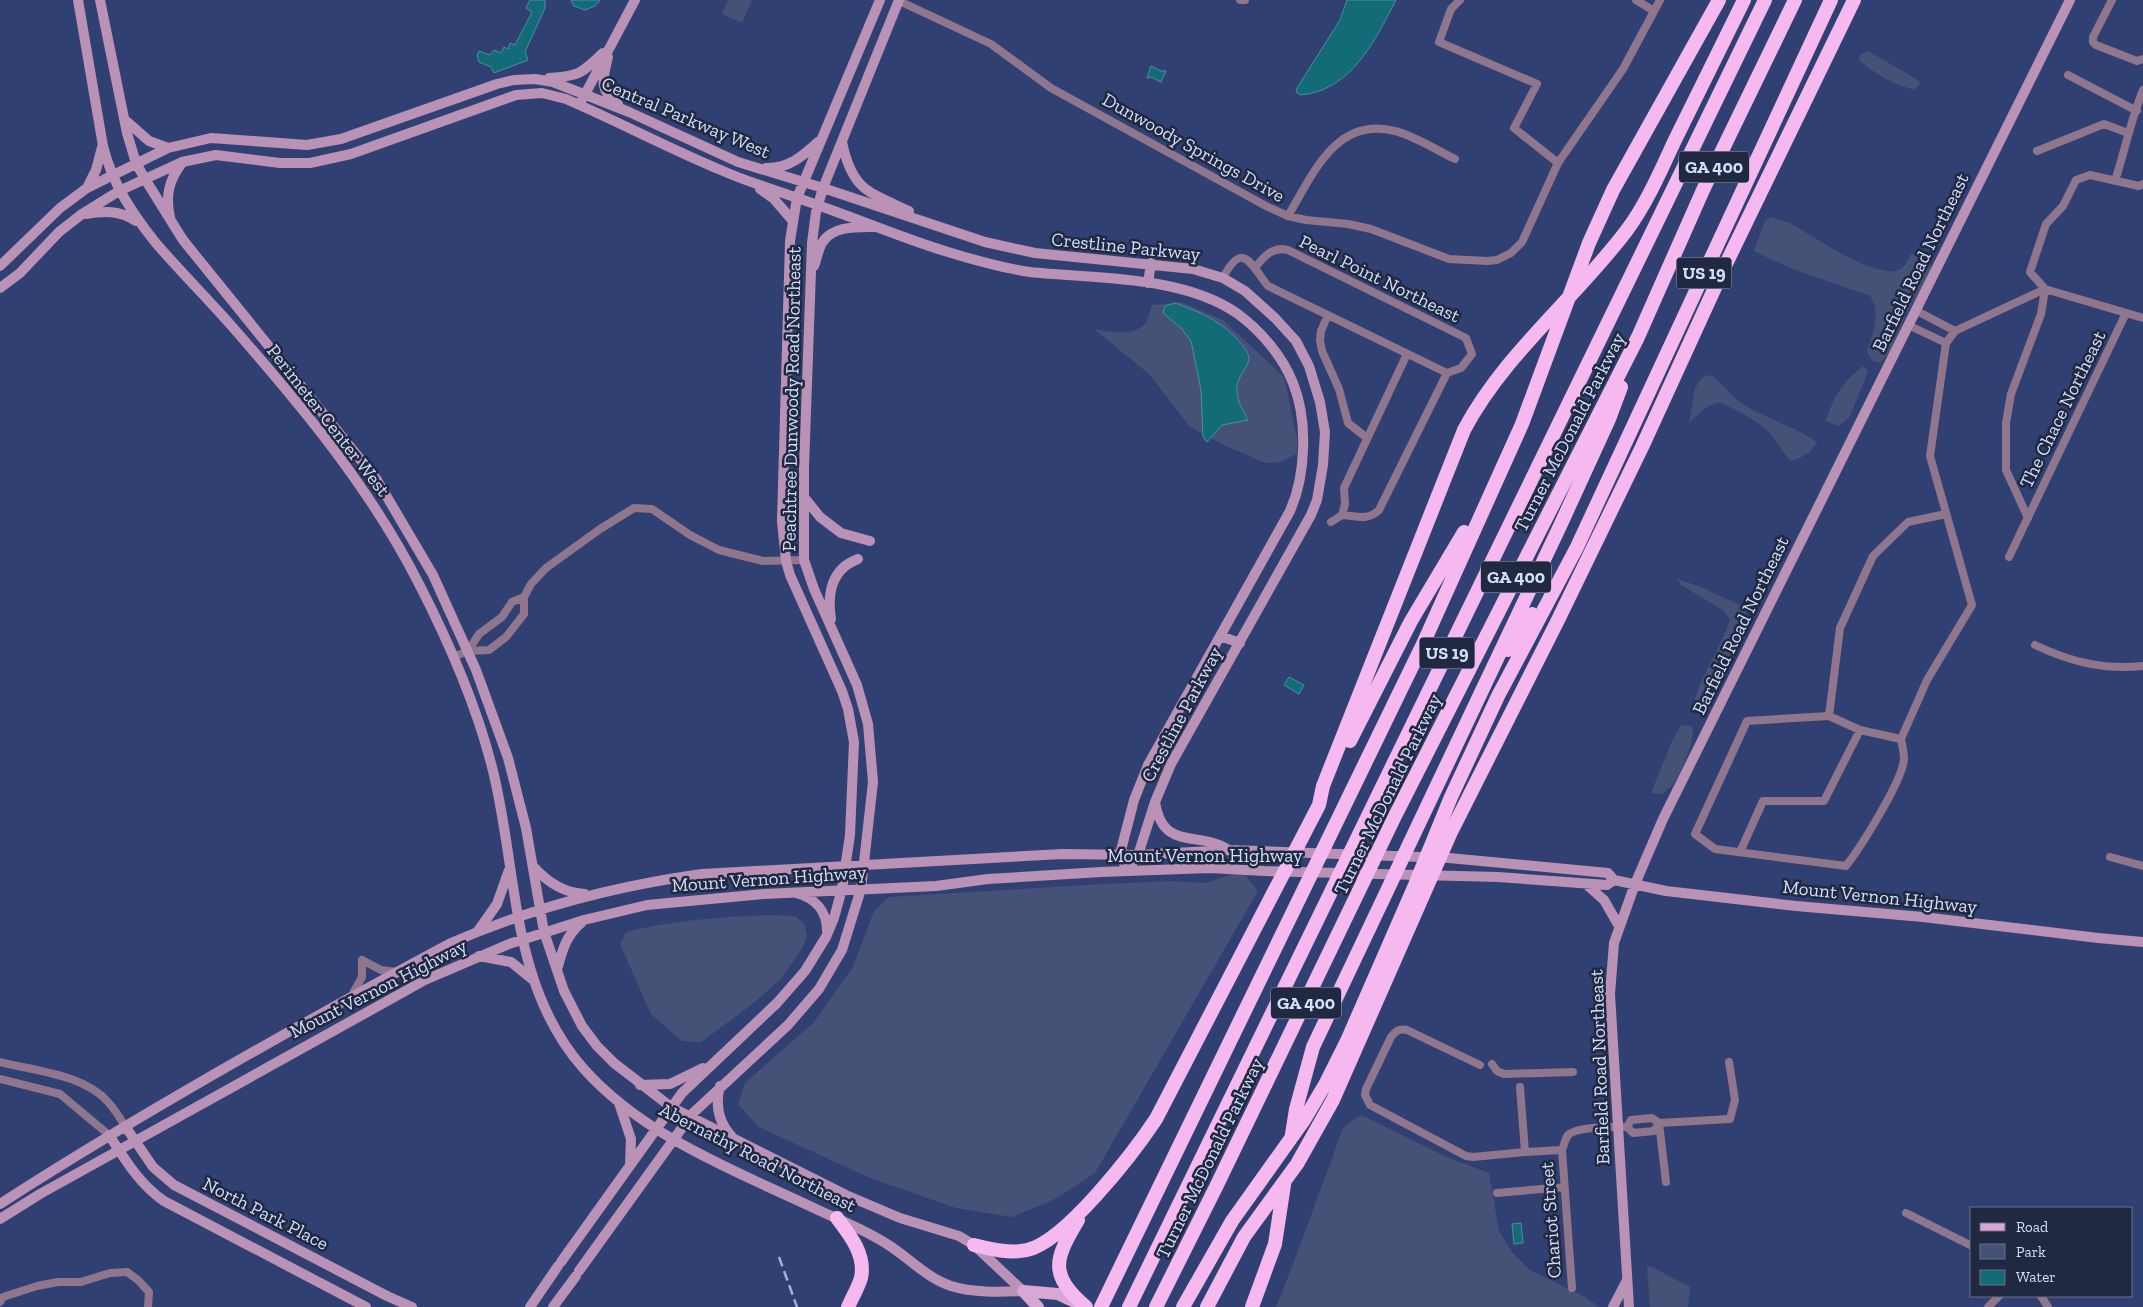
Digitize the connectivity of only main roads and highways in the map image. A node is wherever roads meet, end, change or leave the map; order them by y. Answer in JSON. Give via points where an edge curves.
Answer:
{"nodes":[{"id":1,"x":78,"y":0,"type":"edge"},
{"id":2,"x":100,"y":0,"type":"edge"},
{"id":3,"x":635,"y":0,"type":"edge"},
{"id":4,"x":880,"y":0,"type":"edge"},
{"id":5,"x":1718,"y":0,"type":"edge"},
{"id":6,"x":1744,"y":0,"type":"edge"},
{"id":7,"x":1765,"y":0,"type":"edge"},
{"id":8,"x":1795,"y":0,"type":"edge"},
{"id":9,"x":1831,"y":0,"type":"edge"},
{"id":10,"x":1854,"y":0,"type":"edge"},
{"id":11,"x":2070,"y":0,"type":"edge"},
{"id":12,"x":899,"y":1,"type":"edge"},
{"id":13,"x":611,"y":45,"type":"junction"},
{"id":14,"x":535,"y":79,"type":"junction"},
{"id":15,"x":584,"y":94,"type":"junction"},
{"id":16,"x":579,"y":105,"type":"junction"},
{"id":17,"x":629,"y":112,"type":"junction"},
{"id":18,"x":123,"y":118,"type":"junction"},
{"id":19,"x":671,"y":132,"type":"junction"},
{"id":20,"x":821,"y":140,"type":"junction"},
{"id":21,"x":842,"y":141,"type":"junction"},
{"id":22,"x":664,"y":144,"type":"junction"},
{"id":23,"x":103,"y":146,"type":"junction"},
{"id":24,"x":168,"y":148,"type":"junction"},
{"id":25,"x":182,"y":162,"type":"junction"},
{"id":26,"x":136,"y":163,"type":"junction"},
{"id":27,"x":753,"y":167,"type":"junction"},
{"id":28,"x":112,"y":176,"type":"junction"},
{"id":29,"x":145,"y":179,"type":"junction"},
{"id":30,"x":749,"y":181,"type":"junction"},
{"id":31,"x":804,"y":181,"type":"junction"},
{"id":32,"x":87,"y":188,"type":"junction"},
{"id":33,"x":823,"y":188,"type":"junction"},
{"id":34,"x":119,"y":191,"type":"junction"},
{"id":35,"x":797,"y":198,"type":"junction"},
{"id":36,"x":818,"y":204,"type":"junction"},
{"id":37,"x":82,"y":214,"type":"junction"},
{"id":38,"x":792,"y":220,"type":"junction"},
{"id":39,"x":140,"y":223,"type":"junction"},
{"id":40,"x":171,"y":223,"type":"junction"},
{"id":41,"x":879,"y":227,"type":"junction"},
{"id":42,"x":949,"y":230,"type":"junction"},
{"id":43,"x":985,"y":242,"type":"junction"},
{"id":44,"x":980,"y":260,"type":"junction"},
{"id":45,"x":1150,"y":263,"type":"junction"},
{"id":46,"x":0,"y":266,"type":"edge"},
{"id":47,"x":811,"y":278,"type":"junction"},
{"id":48,"x":1148,"y":283,"type":"junction"},
{"id":49,"x":0,"y":288,"type":"edge"},
{"id":50,"x":1638,"y":337,"type":"junction"},
{"id":51,"x":1495,"y":482,"type":"junction"},
{"id":52,"x":804,"y":498,"type":"junction"},
{"id":53,"x":870,"y":541,"type":"dead end"},
{"id":54,"x":1577,"y":546,"type":"junction"},
{"id":55,"x":858,"y":559,"type":"dead end"},
{"id":56,"x":833,"y":632,"type":"junction"},
{"id":57,"x":1220,"y":636,"type":"junction"},
{"id":58,"x":1240,"y":643,"type":"junction"},
{"id":59,"x":1481,"y":691,"type":"junction"},
{"id":60,"x":1155,"y":802,"type":"junction"},
{"id":61,"x":1319,"y":805,"type":"junction"},
{"id":62,"x":1230,"y":850,"type":"junction"},
{"id":63,"x":1120,"y":854,"type":"junction"},
{"id":64,"x":1138,"y":855,"type":"junction"},
{"id":65,"x":864,"y":864,"type":"junction"},
{"id":66,"x":533,"y":866,"type":"junction"},
{"id":67,"x":846,"y":866,"type":"junction"},
{"id":68,"x":510,"y":867,"type":"junction"},
{"id":69,"x":1127,"y":871,"type":"junction"},
{"id":70,"x":1614,"y":880,"type":"junction"},
{"id":71,"x":1585,"y":884,"type":"junction"},
{"id":72,"x":1635,"y":884,"type":"junction"},
{"id":73,"x":861,"y":889,"type":"junction"},
{"id":74,"x":842,"y":890,"type":"junction"},
{"id":75,"x":793,"y":892,"type":"junction"},
{"id":76,"x":588,"y":894,"type":"junction"},
{"id":77,"x":540,"y":911,"type":"junction"},
{"id":78,"x":518,"y":918,"type":"junction"},
{"id":79,"x":584,"y":920,"type":"junction"},
{"id":80,"x":1619,"y":926,"type":"junction"},
{"id":81,"x":478,"y":931,"type":"junction"},
{"id":82,"x":544,"y":932,"type":"junction"},
{"id":83,"x":827,"y":934,"type":"junction"},
{"id":84,"x":522,"y":939,"type":"junction"},
{"id":85,"x":2143,"y":942,"type":"edge"},
{"id":86,"x":478,"y":956,"type":"junction"},
{"id":87,"x":556,"y":971,"type":"junction"},
{"id":88,"x":532,"y":979,"type":"junction"},
{"id":89,"x":710,"y":1064,"type":"junction"},
{"id":90,"x":640,"y":1085,"type":"junction"},
{"id":91,"x":720,"y":1086,"type":"junction"},
{"id":92,"x":619,"y":1102,"type":"junction"},
{"id":93,"x":671,"y":1107,"type":"junction"},
{"id":94,"x":689,"y":1118,"type":"junction"},
{"id":95,"x":125,"y":1126,"type":"junction"},
{"id":96,"x":656,"y":1129,"type":"junction"},
{"id":97,"x":109,"y":1135,"type":"junction"},
{"id":98,"x":674,"y":1140,"type":"junction"},
{"id":99,"x":735,"y":1140,"type":"junction"},
{"id":100,"x":134,"y":1142,"type":"junction"},
{"id":101,"x":119,"y":1150,"type":"junction"},
{"id":102,"x":629,"y":1166,"type":"junction"},
{"id":103,"x":0,"y":1204,"type":"edge"},
{"id":104,"x":210,"y":1204,"type":"junction"},
{"id":105,"x":1088,"y":1205,"type":"junction"},
{"id":106,"x":836,"y":1218,"type":"junction"},
{"id":107,"x":0,"y":1219,"type":"edge"},
{"id":108,"x":200,"y":1221,"type":"junction"},
{"id":109,"x":974,"y":1244,"type":"junction"},
{"id":110,"x":1628,"y":1273,"type":"junction"},
{"id":111,"x":1023,"y":1292,"type":"junction"},
{"id":112,"x":366,"y":1307,"type":"edge"},
{"id":113,"x":412,"y":1307,"type":"edge"},
{"id":114,"x":530,"y":1307,"type":"edge"},
{"id":115,"x":553,"y":1307,"type":"edge"},
{"id":116,"x":848,"y":1307,"type":"edge"},
{"id":117,"x":1038,"y":1307,"type":"edge"},
{"id":118,"x":1086,"y":1307,"type":"edge"},
{"id":119,"x":1101,"y":1307,"type":"edge"},
{"id":120,"x":1129,"y":1307,"type":"edge"},
{"id":121,"x":1156,"y":1307,"type":"edge"},
{"id":122,"x":1183,"y":1307,"type":"edge"},
{"id":123,"x":1207,"y":1307,"type":"edge"},
{"id":124,"x":1252,"y":1307,"type":"edge"},
{"id":125,"x":1613,"y":1307,"type":"edge"},
{"id":126,"x":1629,"y":1307,"type":"edge"}],
"edges":[{"from":1,"to":23,"type":"main road","name":"Perimeter Center West"},
{"from":2,"to":18,"type":"main road","name":"Perimeter Center West"},
{"from":3,"to":13,"type":"main road"},
{"from":4,"to":20,"type":"main road","name":"Peachtree Dunwoody Road Northeast"},
{"from":5,"to":51,"type":"highway","number":"US 19","via":[[1609,199],[1585,253],[1529,406]]},
{"from":6,"to":61,"type":"highway","via":[[1662,168],[1628,228],[1509,362],[1486,392],[1464,430],[1323,786]]},
{"from":7,"to":120,"type":"highway","name":"Turner McDonald Parkway","number":"US 19"},
{"from":8,"to":50,"type":"highway","name":"Turner McDonald Parkway","number":"GA 400","via":[[1707,181]]},
{"from":9,"to":54,"type":"highway","number":"US 19"},
{"from":10,"to":123,"type":"highway","via":[[1723,270],[1642,447],[1451,832],[1316,1134],[1252,1225]]},
{"from":11,"to":72,"type":"main road","name":"Barfield Road Northeast","via":[[1671,804]]},
{"from":12,"to":21,"type":"main road","name":"Peachtree Dunwoody Road Northeast"},
{"from":13,"to":14,"type":"main road","via":[[580,74]]},
{"from":13,"to":15,"type":"main road"},
{"from":13,"to":17,"type":"main road","via":[[604,88],[608,97]]},
{"from":14,"to":15,"type":"main road","name":"Central Parkway West"},
{"from":14,"to":24,"type":"main road","via":[[497,84],[325,143],[308,145],[211,138]]},
{"from":15,"to":16,"type":"main road"},
{"from":15,"to":17,"type":"main road","name":"Central Parkway West"},
{"from":16,"to":22,"type":"main road","name":"Central Parkway West"},
{"from":16,"to":25,"type":"main road","name":"Central Parkway West","via":[[553,96],[516,95],[351,154],[310,163],[280,163],[216,155]]},
{"from":17,"to":19,"type":"main road","name":"Central Parkway West"},
{"from":18,"to":24,"type":"main road","via":[[149,141]]},
{"from":18,"to":26,"type":"main road","name":"Perimeter Center West"},
{"from":19,"to":22,"type":"main road"},
{"from":19,"to":27,"type":"main road","name":"Central Parkway West"},
{"from":20,"to":27,"type":"main road","via":[[801,158],[787,165]]},
{"from":20,"to":31,"type":"main road","name":"Peachtree Dunwoody Road Northeast"},
{"from":21,"to":33,"type":"main road","name":"Peachtree Dunwoody Road Northeast"},
{"from":21,"to":42,"type":"main road","via":[[846,164],[862,188]]},
{"from":22,"to":30,"type":"main road","name":"Central Parkway West"},
{"from":23,"to":28,"type":"main road","name":"Perimeter Center West"},
{"from":23,"to":32,"type":"main road"},
{"from":24,"to":26,"type":"main road"},
{"from":25,"to":29,"type":"main road","name":"Central Parkway West"},
{"from":25,"to":40,"type":"main road","via":[[168,188],[167,207]]},
{"from":26,"to":28,"type":"main road"},
{"from":26,"to":29,"type":"main road","name":"Perimeter Center West"},
{"from":27,"to":31,"type":"main road","name":"Central Parkway West"},
{"from":28,"to":32,"type":"main road"},
{"from":28,"to":34,"type":"main road","name":"Perimeter Center West"},
{"from":29,"to":34,"type":"main road","name":"Central Parkway West"},
{"from":29,"to":40,"type":"main road","name":"Perimeter Center West"},
{"from":30,"to":35,"type":"main road","name":"Central Parkway West"},
{"from":30,"to":38,"type":"main road","via":[[774,199]]},
{"from":31,"to":33,"type":"main road","name":"Crestline Parkway"},
{"from":31,"to":35,"type":"main road","name":"Peachtree Dunwoody Road Northeast"},
{"from":32,"to":46,"type":"main road","via":[[60,208]]},
{"from":33,"to":36,"type":"main road","name":"Peachtree Dunwoody Road Northeast"},
{"from":33,"to":42,"type":"main road","name":"Crestline Parkway"},
{"from":34,"to":37,"type":"main road","name":"Central Parkway West"},
{"from":34,"to":39,"type":"main road","name":"Perimeter Center West"},
{"from":35,"to":36,"type":"main road","name":"Crestline Parkway"},
{"from":35,"to":38,"type":"main road","name":"Peachtree Dunwoody Road Northeast"},
{"from":36,"to":41,"type":"main road","name":"Crestline Parkway"},
{"from":36,"to":47,"type":"main road","name":"Peachtree Dunwoody Road Northeast"},
{"from":37,"to":39,"type":"main road","via":[[114,212]]},
{"from":37,"to":49,"type":"main road","name":"Central Parkway West"},
{"from":38,"to":67,"type":"main road","name":"Peachtree Dunwoody Road Northeast","via":[[782,520],[786,561],[842,691],[852,726],[853,777]]},
{"from":39,"to":68,"type":"main road","name":"Perimeter Center West","via":[[288,393],[356,478],[394,537],[454,657],[480,726],[492,769]]},
{"from":40,"to":66,"type":"main road","name":"Perimeter Center West","via":[[381,486],[433,575],[496,719],[510,764]]},
{"from":41,"to":44,"type":"main road","name":"Crestline Parkway"},
{"from":41,"to":47,"type":"main road","via":[[848,228],[833,233],[822,243]]},
{"from":42,"to":43,"type":"main road","name":"Crestline Parkway"},
{"from":43,"to":44,"type":"main road"},
{"from":43,"to":45,"type":"main road","name":"Crestline Parkway","via":[[1035,253]]},
{"from":44,"to":48,"type":"main road","name":"Crestline Parkway","via":[[1027,271]]},
{"from":45,"to":48,"type":"main road"},
{"from":45,"to":58,"type":"main road","name":"Crestline Parkway","via":[[1193,268],[1222,278],[1245,291],[1296,341],[1309,366],[1320,402],[1325,432],[1317,500]]},
{"from":47,"to":52,"type":"main road","name":"Peachtree Dunwoody Road Northeast"},
{"from":48,"to":57,"type":"main road","name":"Crestline Parkway","via":[[1198,294],[1238,314],[1267,341],[1294,384],[1304,443],[1294,501]]},
{"from":50,"to":59,"type":"highway","via":[[1609,419]]},
{"from":50,"to":121,"type":"highway","name":"Turner McDonald Parkway","number":"GA 400","via":[[1399,809]]},
{"from":51,"to":61,"type":"highway","via":[[1411,621]]},
{"from":51,"to":119,"type":"highway","number":"US 19","via":[[1383,729]]},
{"from":52,"to":53,"type":"main road","via":[[820,517],[841,533]]},
{"from":52,"to":56,"type":"main road","name":"Peachtree Dunwoody Road Northeast","via":[[804,560]]},
{"from":54,"to":59,"type":"highway"},
{"from":54,"to":122,"type":"highway","via":[[1498,696],[1326,1083],[1304,1120],[1232,1221]]},
{"from":55,"to":56,"type":"main road","via":[[841,570],[832,581],[829,606]]},
{"from":56,"to":65,"type":"main road","name":"Peachtree Dunwoody Road Northeast","via":[[857,685],[868,724],[873,782]]},
{"from":57,"to":58,"type":"main road"},
{"from":57,"to":63,"type":"main road","name":"Crestline Parkway","via":[[1148,764],[1134,800]]},
{"from":58,"to":60,"type":"main road","name":"Crestline Parkway","via":[[1171,764]]},
{"from":59,"to":124,"type":"highway","via":[[1313,1047],[1296,1108],[1275,1244]]},
{"from":60,"to":62,"type":"main road","via":[[1159,820],[1172,834],[1216,843]]},
{"from":60,"to":64,"type":"main road","name":"Crestline Parkway"},
{"from":61,"to":105,"type":"highway","via":[[1156,1119]]},
{"from":62,"to":64,"type":"main road","name":"Mount Vernon Highway"},
{"from":62,"to":70,"type":"main road","name":"Mount Vernon Highway","via":[[1449,858],[1608,873]]},
{"from":63,"to":64,"type":"main road","name":"Mount Vernon Highway"},
{"from":63,"to":65,"type":"main road","name":"Mount Vernon Highway"},
{"from":63,"to":69,"type":"main road"},
{"from":64,"to":69,"type":"main road","name":"Crestline Parkway"},
{"from":65,"to":67,"type":"main road","name":"Mount Vernon Highway"},
{"from":65,"to":73,"type":"main road","name":"Peachtree Dunwoody Road Northeast"},
{"from":66,"to":76,"type":"main road","via":[[562,889]]},
{"from":66,"to":77,"type":"main road","name":"Perimeter Center West"},
{"from":67,"to":74,"type":"main road","name":"Peachtree Dunwoody Road Northeast"},
{"from":67,"to":76,"type":"main road","name":"Mount Vernon Highway","via":[[702,874],[653,880]]},
{"from":68,"to":78,"type":"main road","name":"Perimeter Center West"},
{"from":68,"to":81,"type":"main road","via":[[498,904]]},
{"from":69,"to":71,"type":"main road","name":"Mount Vernon Highway","via":[[1210,868],[1449,875]]},
{"from":69,"to":73,"type":"main road","name":"Mount Vernon Highway"},
{"from":70,"to":71,"type":"main road","name":"Mount Vernon Highway","via":[[1606,885]]},
{"from":70,"to":72,"type":"main road","name":"Mount Vernon Highway"},
{"from":71,"to":80,"type":"main road","via":[[1604,900]]},
{"from":72,"to":80,"type":"main road","name":"Barfield Road Northeast"},
{"from":72,"to":85,"type":"main road","name":"Mount Vernon Highway","via":[[1724,898],[1923,916]]},
{"from":73,"to":74,"type":"main road","name":"Mount Vernon Highway"},
{"from":73,"to":91,"type":"main road","name":"Peachtree Dunwoody Road Northeast","via":[[842,950],[819,989],[788,1025]]},
{"from":74,"to":75,"type":"main road","name":"Mount Vernon Highway"},
{"from":74,"to":83,"type":"main road","name":"Peachtree Dunwoody Road Northeast"},
{"from":75,"to":79,"type":"main road","name":"Mount Vernon Highway","via":[[654,904]]},
{"from":75,"to":83,"type":"main road","via":[[811,900],[821,909]]},
{"from":76,"to":77,"type":"main road","name":"Mount Vernon Highway"},
{"from":77,"to":78,"type":"main road","name":"Mount Vernon Highway"},
{"from":77,"to":82,"type":"main road","name":"Abernathy Road Northeast"},
{"from":78,"to":81,"type":"main road","name":"Mount Vernon Highway"},
{"from":78,"to":84,"type":"main road","name":"Abernathy Road Northeast"},
{"from":79,"to":82,"type":"main road","name":"Mount Vernon Highway"},
{"from":79,"to":87,"type":"main road","via":[[568,938]]},
{"from":80,"to":110,"type":"main road","name":"Barfield Road Northeast","via":[[1612,956],[1610,994],[1622,1127]]},
{"from":81,"to":95,"type":"main road","name":"Mount Vernon Highway","via":[[397,972]]},
{"from":82,"to":84,"type":"main road","name":"Mount Vernon Highway"},
{"from":82,"to":87,"type":"main road","name":"Abernathy Road Northeast"},
{"from":83,"to":89,"type":"main road","name":"Peachtree Dunwoody Road Northeast","via":[[792,987]]},
{"from":84,"to":86,"type":"main road","name":"Mount Vernon Highway"},
{"from":84,"to":88,"type":"main road","name":"Abernathy Road Northeast"},
{"from":86,"to":88,"type":"main road","via":[[511,962]]},
{"from":86,"to":100,"type":"main road","name":"Mount Vernon Highway","via":[[386,1000]]},
{"from":87,"to":90,"type":"main road","name":"Abernathy Road Northeast","via":[[589,1037]]},
{"from":88,"to":92,"type":"main road","name":"Abernathy Road Northeast","via":[[551,1021],[573,1055]]},
{"from":89,"to":90,"type":"main road","via":[[670,1084]]},
{"from":89,"to":93,"type":"main road","name":"Peachtree Dunwoody Road Northeast"},
{"from":90,"to":93,"type":"main road","name":"Abernathy Road Northeast"},
{"from":91,"to":94,"type":"main road","name":"Peachtree Dunwoody Road Northeast"},
{"from":91,"to":99,"type":"main road","via":[[717,1101],[720,1116]]},
{"from":92,"to":96,"type":"main road","name":"Abernathy Road Northeast"},
{"from":92,"to":102,"type":"main road","via":[[631,1139]]},
{"from":93,"to":94,"type":"main road","name":"Abernathy Road Northeast"},
{"from":93,"to":96,"type":"main road","name":"Peachtree Dunwoody Road Northeast"},
{"from":94,"to":98,"type":"main road","name":"Peachtree Dunwoody Road Northeast"},
{"from":94,"to":99,"type":"main road","name":"Abernathy Road Northeast"},
{"from":95,"to":97,"type":"main road","name":"Mount Vernon Highway"},
{"from":95,"to":100,"type":"main road","name":"North Park Place"},
{"from":96,"to":98,"type":"main road","name":"Abernathy Road Northeast"},
{"from":96,"to":102,"type":"main road","name":"Peachtree Dunwoody Road Northeast"},
{"from":97,"to":101,"type":"main road","name":"North Park Place"},
{"from":97,"to":103,"type":"main road","name":"Mount Vernon Highway"},
{"from":98,"to":106,"type":"main road","name":"Abernathy Road Northeast"},
{"from":98,"to":115,"type":"main road","name":"Peachtree Dunwoody Road Northeast"},
{"from":99,"to":109,"type":"main road","name":"Abernathy Road Northeast","via":[[900,1218]]},
{"from":100,"to":101,"type":"main road","name":"Mount Vernon Highway"},
{"from":100,"to":104,"type":"main road","name":"North Park Place","via":[[160,1175]]},
{"from":101,"to":107,"type":"main road","name":"Mount Vernon Highway"},
{"from":101,"to":108,"type":"main road","name":"North Park Place","via":[[131,1170],[154,1194]]},
{"from":102,"to":114,"type":"main road","name":"Peachtree Dunwoody Road Northeast"},
{"from":104,"to":108,"type":"main road"},
{"from":104,"to":113,"type":"main road","name":"North Park Place"},
{"from":105,"to":109,"type":"highway","via":[[1048,1242],[1028,1250],[1000,1251]]},
{"from":105,"to":118,"type":"highway","via":[[1064,1244],[1059,1261],[1062,1282],[1069,1293]]},
{"from":106,"to":111,"type":"main road","name":"Abernathy Road Northeast","via":[[880,1239],[926,1273],[952,1286]]},
{"from":106,"to":116,"type":"highway","via":[[855,1244],[861,1261],[861,1278]]},
{"from":108,"to":112,"type":"main road","name":"North Park Place"},
{"from":109,"to":111,"type":"main road","name":"Abernathy Road Northeast"},
{"from":110,"to":125,"type":"main road"},
{"from":110,"to":126,"type":"main road","name":"Barfield Road Northeast"},
{"from":111,"to":117,"type":"main road","name":"Abernathy Road Northeast"},
{"from":111,"to":118,"type":"main road","name":"Abernathy Road Northeast","via":[[1058,1294]]}]}
